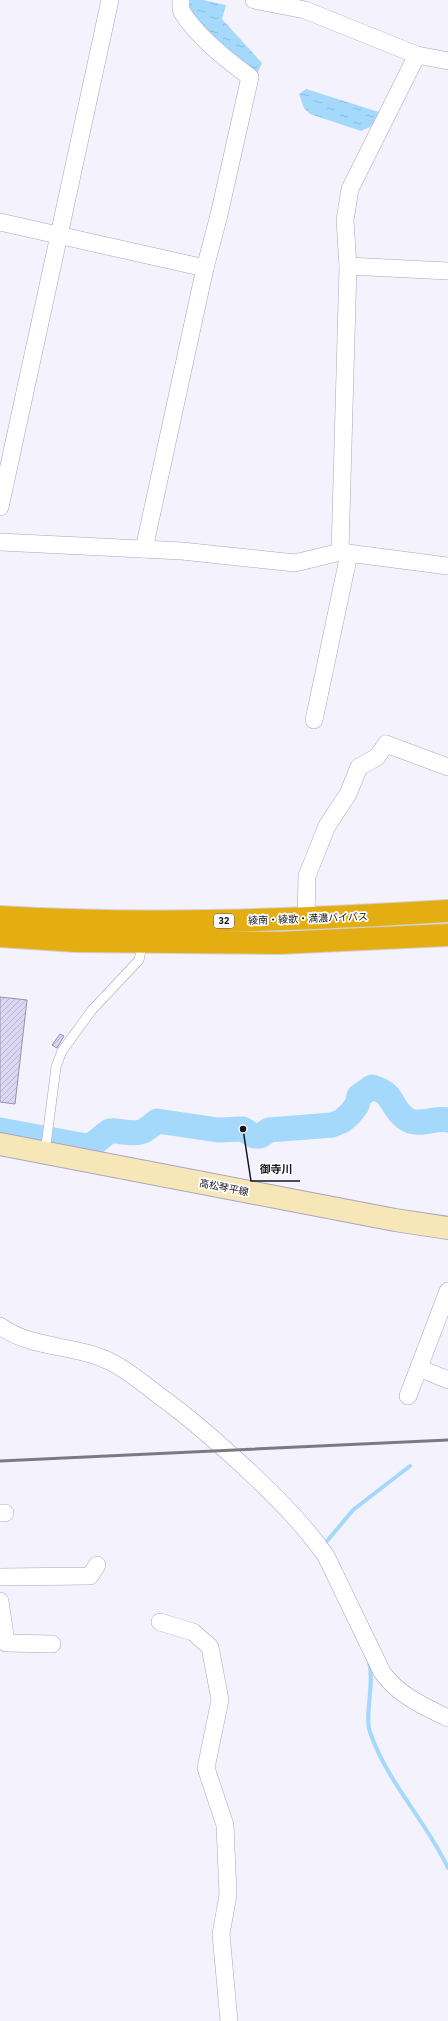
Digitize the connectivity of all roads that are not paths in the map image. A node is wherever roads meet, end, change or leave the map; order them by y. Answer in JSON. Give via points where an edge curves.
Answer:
{"nodes":[{"id":1,"x":110,"y":0,"type":"edge"},
{"id":2,"x":181,"y":0,"type":"edge"},
{"id":3,"x":254,"y":0,"type":"edge"},
{"id":4,"x":417,"y":54,"type":"junction"},
{"id":5,"x":448,"y":61,"type":"edge"},
{"id":6,"x":0,"y":222,"type":"edge"},
{"id":7,"x":59,"y":235,"type":"junction"},
{"id":8,"x":348,"y":266,"type":"junction"},
{"id":9,"x":205,"y":268,"type":"junction"},
{"id":10,"x":448,"y":271,"type":"edge"},
{"id":11,"x":0,"y":507,"type":"edge"},
{"id":12,"x":0,"y":542,"type":"edge"},
{"id":13,"x":144,"y":549,"type":"junction"},
{"id":14,"x":344,"y":553,"type":"junction"},
{"id":15,"x":448,"y":566,"type":"edge"},
{"id":16,"x":314,"y":720,"type":"dead end"},
{"id":17,"x":448,"y":767,"type":"edge"},
{"id":18,"x":448,"y":911,"type":"edge"},
{"id":19,"x":0,"y":917,"type":"edge"},
{"id":20,"x":306,"y":920,"type":"junction"},
{"id":21,"x":448,"y":935,"type":"edge"},
{"id":22,"x":0,"y":936,"type":"edge"},
{"id":23,"x":143,"y":941,"type":"junction"},
{"id":24,"x":0,"y":1144,"type":"edge"},
{"id":25,"x":46,"y":1144,"type":"junction"},
{"id":26,"x":448,"y":1228,"type":"edge"},
{"id":27,"x":448,"y":1291,"type":"edge"},
{"id":28,"x":446,"y":1308,"type":"edge"},
{"id":29,"x":0,"y":1326,"type":"edge"},
{"id":30,"x":419,"y":1368,"type":"junction"},
{"id":31,"x":448,"y":1380,"type":"edge"},
{"id":32,"x":408,"y":1396,"type":"dead end"},
{"id":33,"x":97,"y":1565,"type":"dead end"},
{"id":34,"x":0,"y":1577,"type":"edge"},
{"id":35,"x":0,"y":1601,"type":"edge"},
{"id":36,"x":160,"y":1622,"type":"dead end"},
{"id":37,"x":52,"y":1644,"type":"dead end"},
{"id":38,"x":448,"y":1718,"type":"edge"},
{"id":39,"x":229,"y":2021,"type":"edge"}],
"edges":[{"from":1,"to":7,"type":"street"},
{"from":2,"to":9,"type":"street","via":[[181,11],[206,41],[250,77]]},
{"from":3,"to":4,"type":"street","via":[[305,10]]},
{"from":4,"to":5,"type":"street"},
{"from":4,"to":8,"type":"street","via":[[350,189],[345,220]]},
{"from":6,"to":7,"type":"street"},
{"from":7,"to":9,"type":"street"},
{"from":7,"to":11,"type":"street"},
{"from":8,"to":10,"type":"street"},
{"from":8,"to":14,"type":"street"},
{"from":9,"to":13,"type":"street"},
{"from":12,"to":13,"type":"street"},
{"from":13,"to":14,"type":"street","via":[[295,563]]},
{"from":14,"to":15,"type":"street"},
{"from":14,"to":16,"type":"street"},
{"from":17,"to":20,"type":"street","via":[[386,744],[377,757],[360,767],[348,794],[327,826],[307,876]]},
{"from":18,"to":20,"type":"highway","name":"綾南・綾歌・満濃バイパス","number":"32"},
{"from":19,"to":20,"type":"highway","name":"綾南・綾歌・満濃バイパス","number":"32","via":[[75,921]]},
{"from":21,"to":23,"type":"highway","number":"32","via":[[279,943]]},
{"from":22,"to":23,"type":"highway","number":"32","via":[[76,941]]},
{"from":23,"to":25,"type":"lane","via":[[139,960],[92,1010],[62,1052],[56,1067]]},
{"from":24,"to":25,"type":"main road","name":"高松琴平線"},
{"from":25,"to":26,"type":"main road","name":"高松琴平線","via":[[395,1220]]},
{"from":27,"to":28,"type":"street"},
{"from":28,"to":30,"type":"street"},
{"from":29,"to":38,"type":"street","via":[[29,1341],[83,1351],[112,1362],[196,1423],[274,1495],[315,1540],[326,1556],[390,1684],[402,1694]]},
{"from":30,"to":31,"type":"street"},
{"from":30,"to":32,"type":"street"},
{"from":33,"to":34,"type":"street","via":[[90,1576]]},
{"from":35,"to":37,"type":"street","via":[[6,1643]]},
{"from":36,"to":39,"type":"street","via":[[193,1632],[210,1647],[220,1700],[206,1768],[226,1825],[228,1896],[221,1934]]}]}
